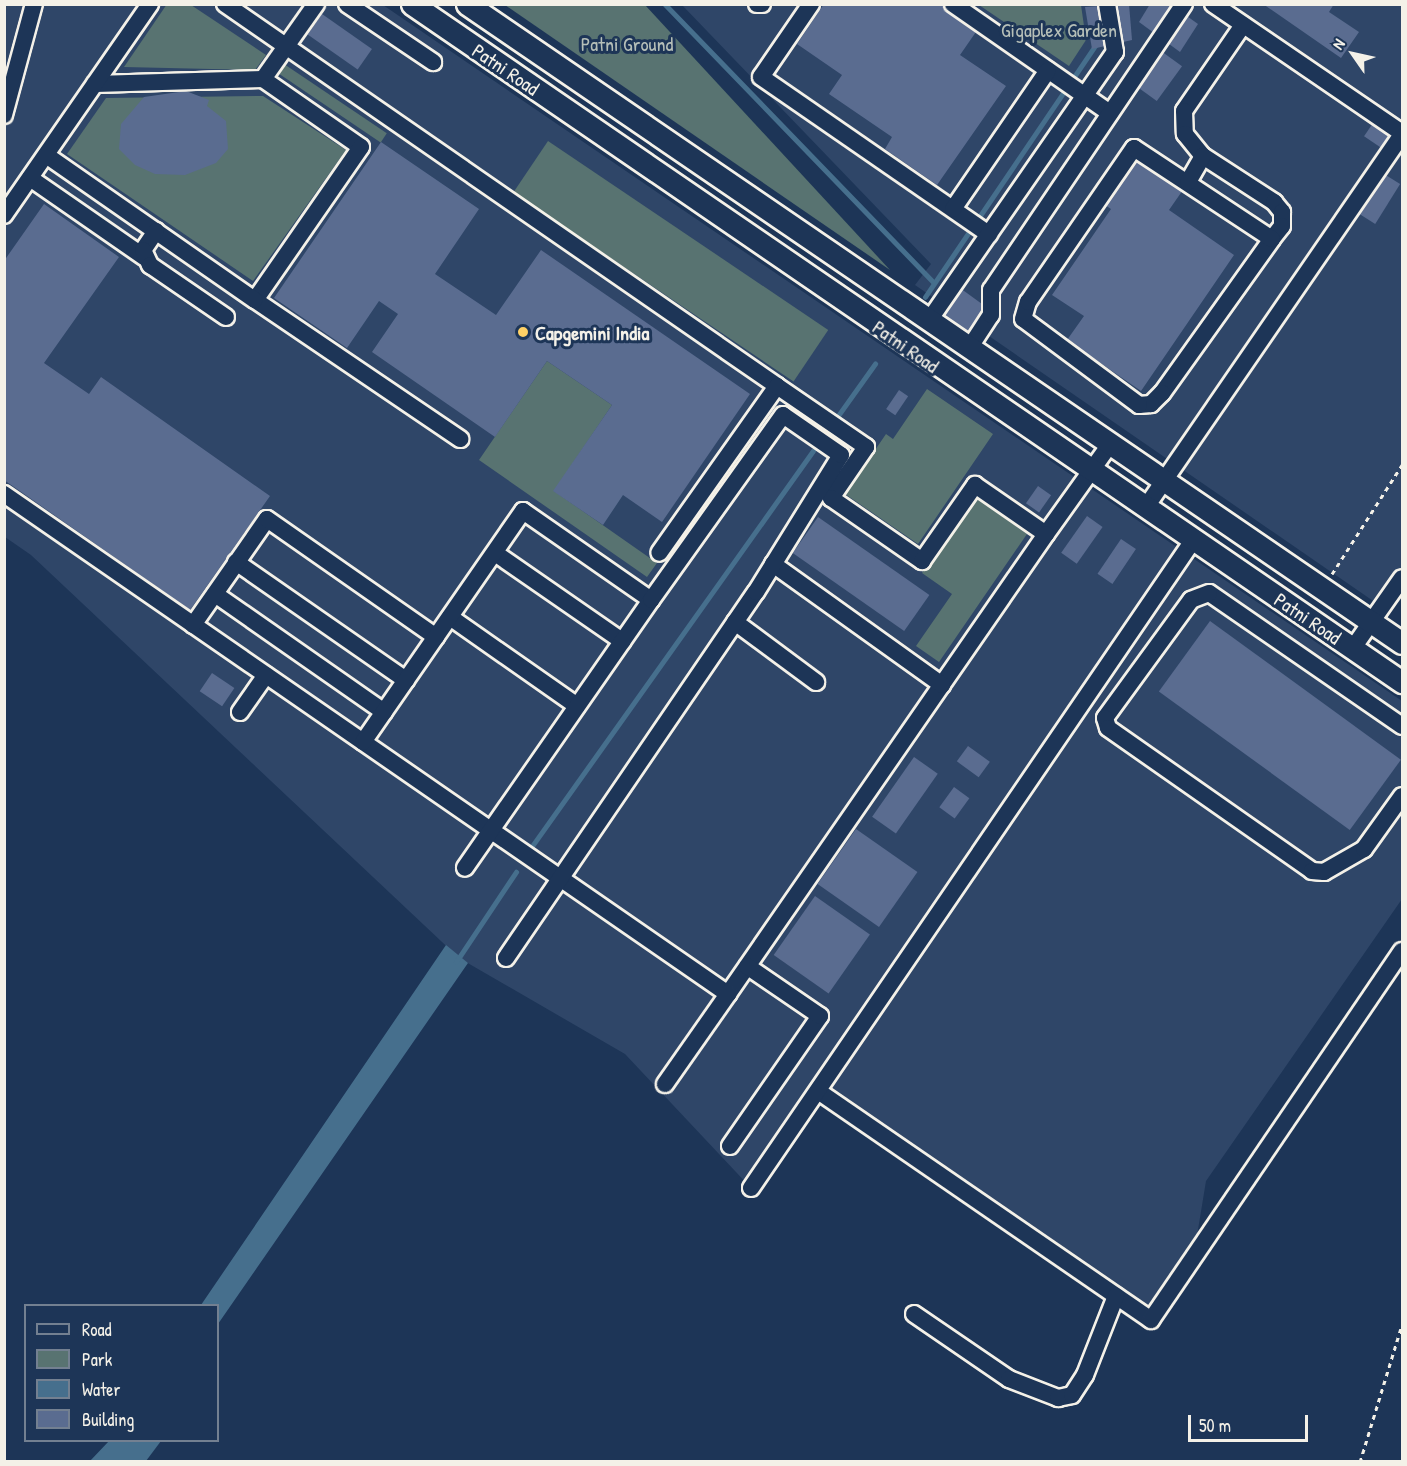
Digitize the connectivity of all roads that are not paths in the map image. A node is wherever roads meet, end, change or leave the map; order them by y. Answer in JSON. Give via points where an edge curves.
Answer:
{"nodes":[{"id":1,"x":34,"y":4,"type":"edge"},
{"id":2,"x":150,"y":4,"type":"edge"},
{"id":3,"x":225,"y":4,"type":"edge"},
{"id":4,"x":316,"y":4,"type":"edge"},
{"id":5,"x":347,"y":4,"type":"edge"},
{"id":6,"x":412,"y":4,"type":"edge"},
{"id":7,"x":467,"y":4,"type":"edge"},
{"id":8,"x":811,"y":4,"type":"edge"},
{"id":9,"x":953,"y":4,"type":"edge"},
{"id":10,"x":1184,"y":4,"type":"edge"},
{"id":11,"x":1213,"y":4,"type":"edge"},
{"id":12,"x":1108,"y":9,"type":"edge"},
{"id":13,"x":1243,"y":25,"type":"junction"},
{"id":14,"x":286,"y":47,"type":"junction"},
{"id":15,"x":433,"y":62,"type":"dead end"},
{"id":16,"x":1054,"y":74,"type":"junction"},
{"id":17,"x":263,"y":80,"type":"junction"},
{"id":18,"x":95,"y":84,"type":"junction"},
{"id":19,"x":1081,"y":92,"type":"junction"},
{"id":20,"x":1110,"y":113,"type":"junction"},
{"id":21,"x":4,"y":115,"type":"edge"},
{"id":22,"x":1402,"y":134,"type":"edge"},
{"id":23,"x":46,"y":155,"type":"junction"},
{"id":24,"x":1203,"y":156,"type":"junction"},
{"id":25,"x":30,"y":178,"type":"junction"},
{"id":26,"x":1188,"y":182,"type":"junction"},
{"id":27,"x":958,"y":212,"type":"junction"},
{"id":28,"x":4,"y":215,"type":"edge"},
{"id":29,"x":984,"y":230,"type":"junction"},
{"id":30,"x":156,"y":231,"type":"junction"},
{"id":31,"x":1272,"y":239,"type":"junction"},
{"id":32,"x":144,"y":257,"type":"junction"},
{"id":33,"x":255,"y":300,"type":"junction"},
{"id":34,"x":226,"y":317,"type":"dead end"},
{"id":35,"x":930,"y":319,"type":"junction"},
{"id":36,"x":970,"y":347,"type":"junction"},
{"id":37,"x":777,"y":386,"type":"junction"},
{"id":38,"x":797,"y":400,"type":"junction"},
{"id":39,"x":783,"y":415,"type":"junction"},
{"id":40,"x":460,"y":439,"type":"dead end"},
{"id":41,"x":1111,"y":443,"type":"junction"},
{"id":42,"x":1092,"y":470,"type":"junction"},
{"id":43,"x":1165,"y":480,"type":"junction"},
{"id":44,"x":4,"y":494,"type":"edge"},
{"id":45,"x":1146,"y":507,"type":"junction"},
{"id":46,"x":1046,"y":534,"type":"junction"},
{"id":47,"x":1194,"y":539,"type":"junction"},
{"id":48,"x":495,"y":553,"type":"junction"},
{"id":49,"x":659,"y":553,"type":"dead end"},
{"id":50,"x":236,"y":562,"type":"junction"},
{"id":51,"x":773,"y":564,"type":"junction"},
{"id":52,"x":1402,"y":578,"type":"edge"},
{"id":53,"x":214,"y":594,"type":"junction"},
{"id":54,"x":651,"y":600,"type":"junction"},
{"id":55,"x":450,"y":617,"type":"junction"},
{"id":56,"x":735,"y":622,"type":"junction"},
{"id":57,"x":1372,"y":622,"type":"junction"},
{"id":58,"x":193,"y":625,"type":"junction"},
{"id":59,"x":436,"y":637,"type":"junction"},
{"id":60,"x":622,"y":641,"type":"junction"},
{"id":61,"x":1402,"y":643,"type":"edge"},
{"id":62,"x":1353,"y":648,"type":"junction"},
{"id":63,"x":266,"y":675,"type":"junction"},
{"id":64,"x":406,"y":680,"type":"junction"},
{"id":65,"x":816,"y":682,"type":"dead end"},
{"id":66,"x":1402,"y":682,"type":"edge"},
{"id":67,"x":942,"y":685,"type":"junction"},
{"id":68,"x":578,"y":706,"type":"junction"},
{"id":69,"x":240,"y":712,"type":"dead end"},
{"id":70,"x":384,"y":712,"type":"junction"},
{"id":71,"x":1402,"y":726,"type":"edge"},
{"id":72,"x":363,"y":742,"type":"junction"},
{"id":73,"x":1402,"y":796,"type":"edge"},
{"id":74,"x":491,"y":830,"type":"junction"},
{"id":75,"x":465,"y":868,"type":"dead end"},
{"id":76,"x":560,"y":879,"type":"junction"},
{"id":77,"x":1402,"y":951,"type":"edge"},
{"id":78,"x":506,"y":958,"type":"dead end"},
{"id":79,"x":747,"y":966,"type":"junction"},
{"id":80,"x":728,"y":994,"type":"junction"},
{"id":81,"x":665,"y":1084,"type":"dead end"},
{"id":82,"x":818,"y":1091,"type":"junction"},
{"id":83,"x":730,"y":1146,"type":"dead end"},
{"id":84,"x":751,"y":1188,"type":"dead end"},
{"id":85,"x":1116,"y":1296,"type":"junction"},
{"id":86,"x":914,"y":1314,"type":"dead end"}],
"edges":[{"from":1,"to":21,"type":"street"},
{"from":2,"to":18,"type":"street"},
{"from":3,"to":14,"type":"street"},
{"from":4,"to":14,"type":"street"},
{"from":5,"to":15,"type":"street"},
{"from":6,"to":42,"type":"main road","name":"Patni Road"},
{"from":7,"to":35,"type":"main road","name":"Patni Road"},
{"from":8,"to":27,"type":"street","via":[[761,77]]},
{"from":9,"to":16,"type":"street"},
{"from":10,"to":20,"type":"street"},
{"from":11,"to":13,"type":"street"},
{"from":12,"to":19,"type":"street","via":[[1114,52]]},
{"from":13,"to":22,"type":"street"},
{"from":13,"to":24,"type":"street","via":[[1184,111],[1185,134]]},
{"from":14,"to":17,"type":"street"},
{"from":14,"to":37,"type":"street"},
{"from":16,"to":19,"type":"street"},
{"from":16,"to":27,"type":"street"},
{"from":17,"to":18,"type":"street"},
{"from":17,"to":33,"type":"street","via":[[361,147]]},
{"from":18,"to":23,"type":"street"},
{"from":19,"to":20,"type":"street"},
{"from":19,"to":29,"type":"street"},
{"from":20,"to":36,"type":"street","via":[[991,290],[991,315]]},
{"from":22,"to":43,"type":"street"},
{"from":23,"to":25,"type":"street"},
{"from":23,"to":30,"type":"street"},
{"from":24,"to":26,"type":"street"},
{"from":24,"to":31,"type":"street","via":[[1274,202],[1282,212],[1282,226]]},
{"from":25,"to":28,"type":"street"},
{"from":25,"to":32,"type":"street"},
{"from":26,"to":31,"type":"street"},
{"from":26,"to":31,"type":"street","via":[[1142,149],[1127,153],[1028,302],[1023,319],[1032,330],[1139,405],[1151,404]]},
{"from":27,"to":29,"type":"street"},
{"from":29,"to":35,"type":"street"},
{"from":30,"to":32,"type":"street"},
{"from":30,"to":33,"type":"street"},
{"from":32,"to":34,"type":"street"},
{"from":33,"to":40,"type":"street"},
{"from":35,"to":36,"type":"main road","name":"Patni Road"},
{"from":36,"to":41,"type":"main road","name":"Patni Road"},
{"from":37,"to":38,"type":"street"},
{"from":37,"to":49,"type":"street"},
{"from":38,"to":39,"type":"street"},
{"from":38,"to":46,"type":"street","via":[[866,447],[831,498],[922,561],[975,485]]},
{"from":39,"to":51,"type":"street","via":[[835,449],[842,460]]},
{"from":39,"to":54,"type":"street"},
{"from":41,"to":42,"type":"street"},
{"from":41,"to":43,"type":"main road","name":"Patni Road"},
{"from":42,"to":45,"type":"main road","name":"Patni Road"},
{"from":42,"to":46,"type":"street"},
{"from":43,"to":45,"type":"street"},
{"from":43,"to":57,"type":"main road","name":"Patni Road"},
{"from":44,"to":58,"type":"street"},
{"from":45,"to":47,"type":"main road","name":"Patni Road"},
{"from":46,"to":67,"type":"street"},
{"from":47,"to":62,"type":"main road","name":"Patni Road"},
{"from":47,"to":82,"type":"street"},
{"from":48,"to":54,"type":"street","via":[[523,512]]},
{"from":48,"to":55,"type":"street"},
{"from":48,"to":60,"type":"street"},
{"from":50,"to":53,"type":"street"},
{"from":50,"to":59,"type":"street","via":[[267,519]]},
{"from":50,"to":64,"type":"street"},
{"from":51,"to":56,"type":"street"},
{"from":51,"to":67,"type":"street"},
{"from":52,"to":57,"type":"street"},
{"from":53,"to":58,"type":"street"},
{"from":53,"to":70,"type":"street"},
{"from":54,"to":60,"type":"street"},
{"from":55,"to":59,"type":"street"},
{"from":55,"to":68,"type":"street"},
{"from":56,"to":65,"type":"street"},
{"from":56,"to":76,"type":"street"},
{"from":57,"to":61,"type":"main road","name":"Patni Road"},
{"from":57,"to":62,"type":"street"},
{"from":58,"to":63,"type":"street"},
{"from":59,"to":64,"type":"street"},
{"from":60,"to":68,"type":"street"},
{"from":62,"to":66,"type":"main road","name":"Patni Road"},
{"from":63,"to":69,"type":"street"},
{"from":63,"to":72,"type":"street"},
{"from":64,"to":70,"type":"street"},
{"from":67,"to":79,"type":"street"},
{"from":68,"to":74,"type":"street"},
{"from":70,"to":72,"type":"street"},
{"from":71,"to":73,"type":"street","via":[[1209,593],[1191,600],[1105,718],[1108,728],[1312,871],[1324,872],[1364,849]]},
{"from":72,"to":74,"type":"street"},
{"from":74,"to":75,"type":"street"},
{"from":74,"to":76,"type":"street"},
{"from":76,"to":78,"type":"street"},
{"from":76,"to":80,"type":"street"},
{"from":77,"to":85,"type":"street","via":[[1151,1320]]},
{"from":79,"to":80,"type":"street"},
{"from":79,"to":83,"type":"street","via":[[820,1016]]},
{"from":80,"to":81,"type":"street"},
{"from":82,"to":84,"type":"street"},
{"from":82,"to":85,"type":"street"},
{"from":85,"to":86,"type":"street","via":[[1085,1375],[1072,1395],[1058,1398],[1009,1379]]}]}
